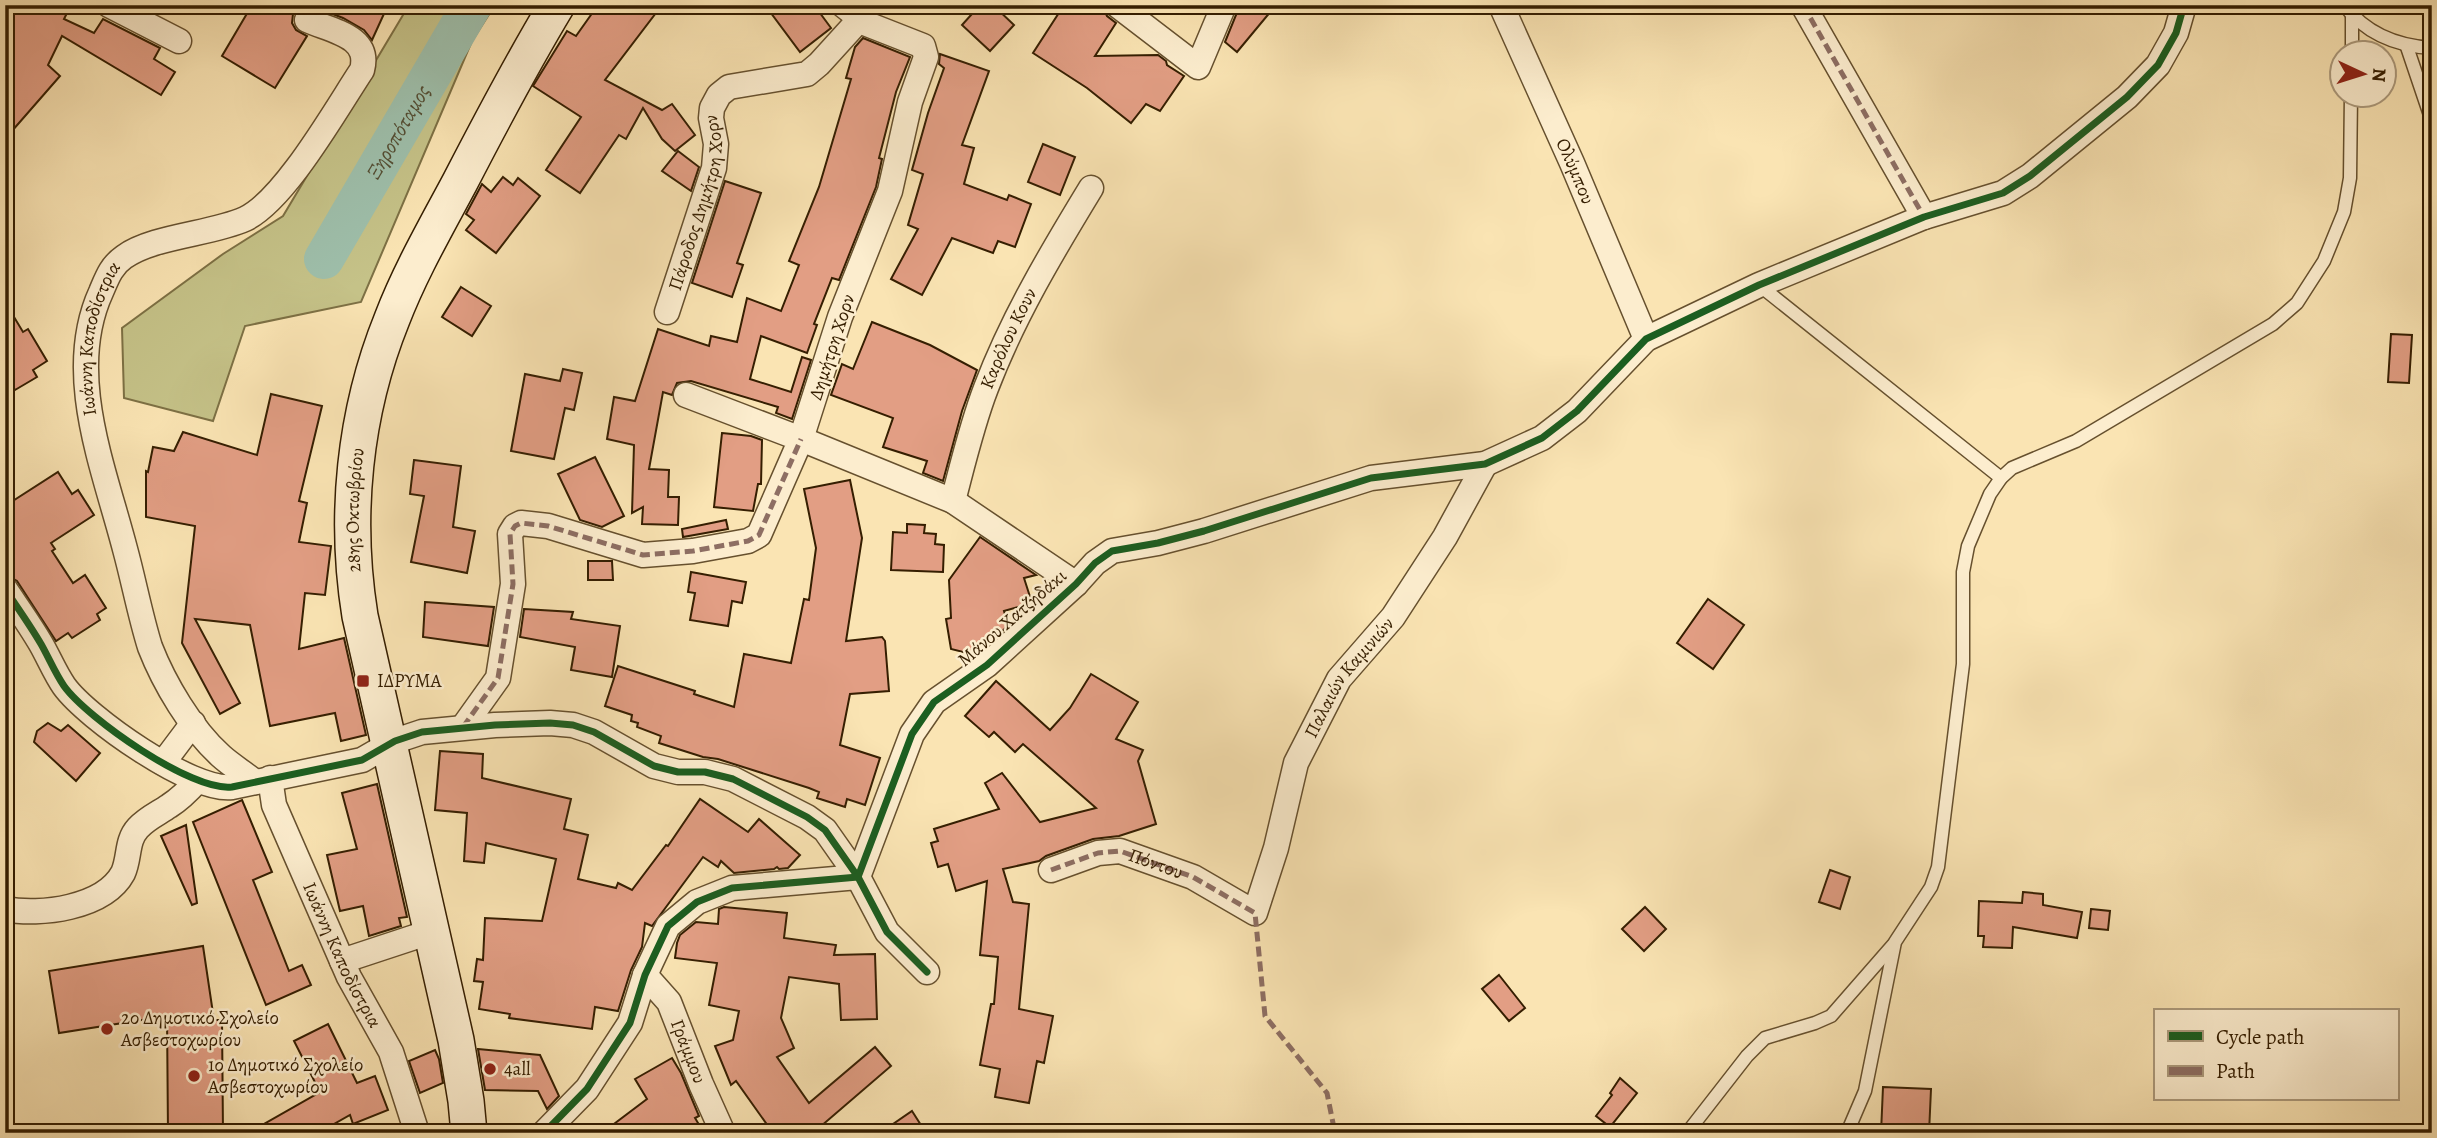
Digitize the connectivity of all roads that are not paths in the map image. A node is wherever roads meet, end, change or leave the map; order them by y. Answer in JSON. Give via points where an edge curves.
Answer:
{"nodes":[{"id":1,"x":109,"y":5,"type":"edge"},
{"id":2,"x":557,"y":5,"type":"edge"},
{"id":3,"x":1117,"y":5,"type":"edge"},
{"id":4,"x":1224,"y":5,"type":"edge"},
{"id":5,"x":1502,"y":5,"type":"edge"},
{"id":6,"x":1803,"y":5,"type":"edge"},
{"id":7,"x":2184,"y":5,"type":"edge"},
{"id":8,"x":2344,"y":5,"type":"edge"},
{"id":9,"x":851,"y":13,"type":"edge"},
{"id":10,"x":2353,"y":16,"type":"junction"},
{"id":11,"x":307,"y":20,"type":"dead end"},
{"id":12,"x":2352,"y":38,"type":"edge"},
{"id":13,"x":179,"y":41,"type":"dead end"},
{"id":14,"x":2407,"y":47,"type":"junction"},
{"id":15,"x":2432,"y":48,"type":"edge"},
{"id":16,"x":2351,"y":108,"type":"edge"},
{"id":17,"x":2432,"y":121,"type":"edge"},
{"id":18,"x":1091,"y":188,"type":"dead end"},
{"id":19,"x":1924,"y":217,"type":"junction"},
{"id":20,"x":1759,"y":285,"type":"junction"},
{"id":21,"x":667,"y":312,"type":"dead end"},
{"id":22,"x":1646,"y":339,"type":"junction"},
{"id":23,"x":686,"y":395,"type":"dead end"},
{"id":24,"x":802,"y":439,"type":"junction"},
{"id":25,"x":1485,"y":464,"type":"junction"},
{"id":26,"x":2001,"y":478,"type":"junction"},
{"id":27,"x":953,"y":501,"type":"junction"},
{"id":28,"x":1076,"y":584,"type":"junction"},
{"id":29,"x":5,"y":589,"type":"edge"},
{"id":30,"x":193,"y":723,"type":"junction"},
{"id":31,"x":463,"y":727,"type":"junction"},
{"id":32,"x":388,"y":745,"type":"junction"},
{"id":33,"x":163,"y":763,"type":"junction"},
{"id":34,"x":263,"y":780,"type":"junction"},
{"id":35,"x":197,"y":781,"type":"junction"},
{"id":36,"x":1051,"y":870,"type":"dead end"},
{"id":37,"x":858,"y":877,"type":"junction"},
{"id":38,"x":5,"y":909,"type":"edge"},
{"id":39,"x":1255,"y":913,"type":"joint"},
{"id":40,"x":433,"y":931,"type":"junction"},
{"id":41,"x":1895,"y":942,"type":"junction"},
{"id":42,"x":342,"y":961,"type":"junction"},
{"id":43,"x":927,"y":972,"type":"dead end"},
{"id":44,"x":645,"y":975,"type":"junction"},
{"id":45,"x":417,"y":1133,"type":"edge"},
{"id":46,"x":469,"y":1133,"type":"edge"},
{"id":47,"x":544,"y":1133,"type":"edge"},
{"id":48,"x":723,"y":1133,"type":"edge"},
{"id":49,"x":1687,"y":1133,"type":"edge"},
{"id":50,"x":1847,"y":1133,"type":"edge"}],
"edges":[{"from":1,"to":13,"type":"street"},
{"from":2,"to":32,"type":"main road","name":"28ης Οκτωβρίου","via":[[416,265],[391,321],[368,396],[355,475],[352,556]]},
{"from":3,"to":4,"type":"street","via":[[1198,67]]},
{"from":5,"to":22,"type":"street","name":"Ολύμπου"},
{"from":6,"to":19,"type":"street"},
{"from":7,"to":19,"type":"street","via":[[2176,33],[2158,65],[2106,115],[2003,193]]},
{"from":8,"to":10,"type":"lane"},
{"from":9,"to":21,"type":"street","name":"Πάροδος Δημήτρη Χορν","via":[[819,64],[807,74],[731,87],[719,95],[711,113],[716,138],[714,168]]},
{"from":9,"to":24,"type":"street","name":"Δημήτρη Χορν","via":[[921,45],[926,57],[910,102],[890,191],[840,317]]},
{"from":10,"to":12,"type":"lane"},
{"from":10,"to":14,"type":"lane"},
{"from":11,"to":30,"type":"street","name":"Ιωάννη Καποδίστρια","via":[[355,40],[365,59],[285,184],[245,219],[126,255],[112,268],[87,334],[85,382],[93,424],[147,637],[163,678]]},
{"from":14,"to":15,"type":"lane"},
{"from":14,"to":17,"type":"lane"},
{"from":16,"to":26,"type":"lane","via":[[2350,177],[2344,212],[2324,261],[2297,303],[2273,324],[2076,441],[2012,468]]},
{"from":18,"to":27,"type":"street","name":"Καρόλου Κουν","via":[[1016,318],[986,388]]},
{"from":19,"to":20,"type":"street"},
{"from":20,"to":22,"type":"street"},
{"from":20,"to":26,"type":"lane"},
{"from":22,"to":25,"type":"street","name":"Μάνου Χατζηδάκι","via":[[1559,426],[1542,439]]},
{"from":23,"to":24,"type":"street"},
{"from":24,"to":27,"type":"street"},
{"from":24,"to":31,"type":"street","name":"Δημήτρη Χορν","via":[[759,536],[748,541],[643,555],[548,526],[515,526],[510,534],[513,584],[498,678]]},
{"from":25,"to":28,"type":"street","name":"Μάνου Χατζηδάκι","via":[[1371,478],[1169,540],[1112,551]]},
{"from":25,"to":39,"type":"street","name":"Παλαιών Καμινιών","via":[[1393,617],[1339,679],[1296,763]]},
{"from":26,"to":41,"type":"lane","via":[[1968,546],[1963,572],[1963,664],[1938,867],[1931,887]]},
{"from":27,"to":28,"type":"street"},
{"from":28,"to":37,"type":"street","name":"Μάνου Χατζηδάκι","via":[[987,665],[934,702],[912,734]]},
{"from":29,"to":33,"type":"street","via":[[74,699]]},
{"from":30,"to":33,"type":"street"},
{"from":30,"to":34,"type":"street","name":"Ιωάννη Καποδίστρια","via":[[222,756]]},
{"from":31,"to":32,"type":"street","via":[[422,732]]},
{"from":31,"to":37,"type":"street","via":[[573,725],[654,766],[733,779],[825,830]]},
{"from":32,"to":34,"type":"street","via":[[362,760]]},
{"from":32,"to":40,"type":"main road","name":"28ης Οκτωβρίου"},
{"from":33,"to":35,"type":"street"},
{"from":34,"to":35,"type":"street","via":[[225,788]]},
{"from":34,"to":42,"type":"street","name":"Ιωάννη Καποδίστρια"},
{"from":35,"to":38,"type":"street","via":[[136,830],[123,872],[107,889],[61,910]]},
{"from":36,"to":39,"type":"street","name":"Πόντου","via":[[1098,853],[1120,851],[1193,877]]},
{"from":37,"to":43,"type":"street","via":[[887,932]]},
{"from":37,"to":44,"type":"street","via":[[732,888],[697,902],[667,926]]},
{"from":40,"to":42,"type":"street"},
{"from":40,"to":46,"type":"main road","name":"28ης Οκτωβρίου","via":[[463,1076]]},
{"from":41,"to":49,"type":"lane","via":[[1831,1016],[1765,1038]]},
{"from":41,"to":50,"type":"lane","via":[[1865,1091]]},
{"from":42,"to":45,"type":"street","name":"Ιωάννη Καποδίστρια","via":[[391,1052]]},
{"from":44,"to":47,"type":"street","via":[[630,1023],[587,1089]]},
{"from":44,"to":48,"type":"street","name":"Γράμμου","via":[[669,1002]]}]}
